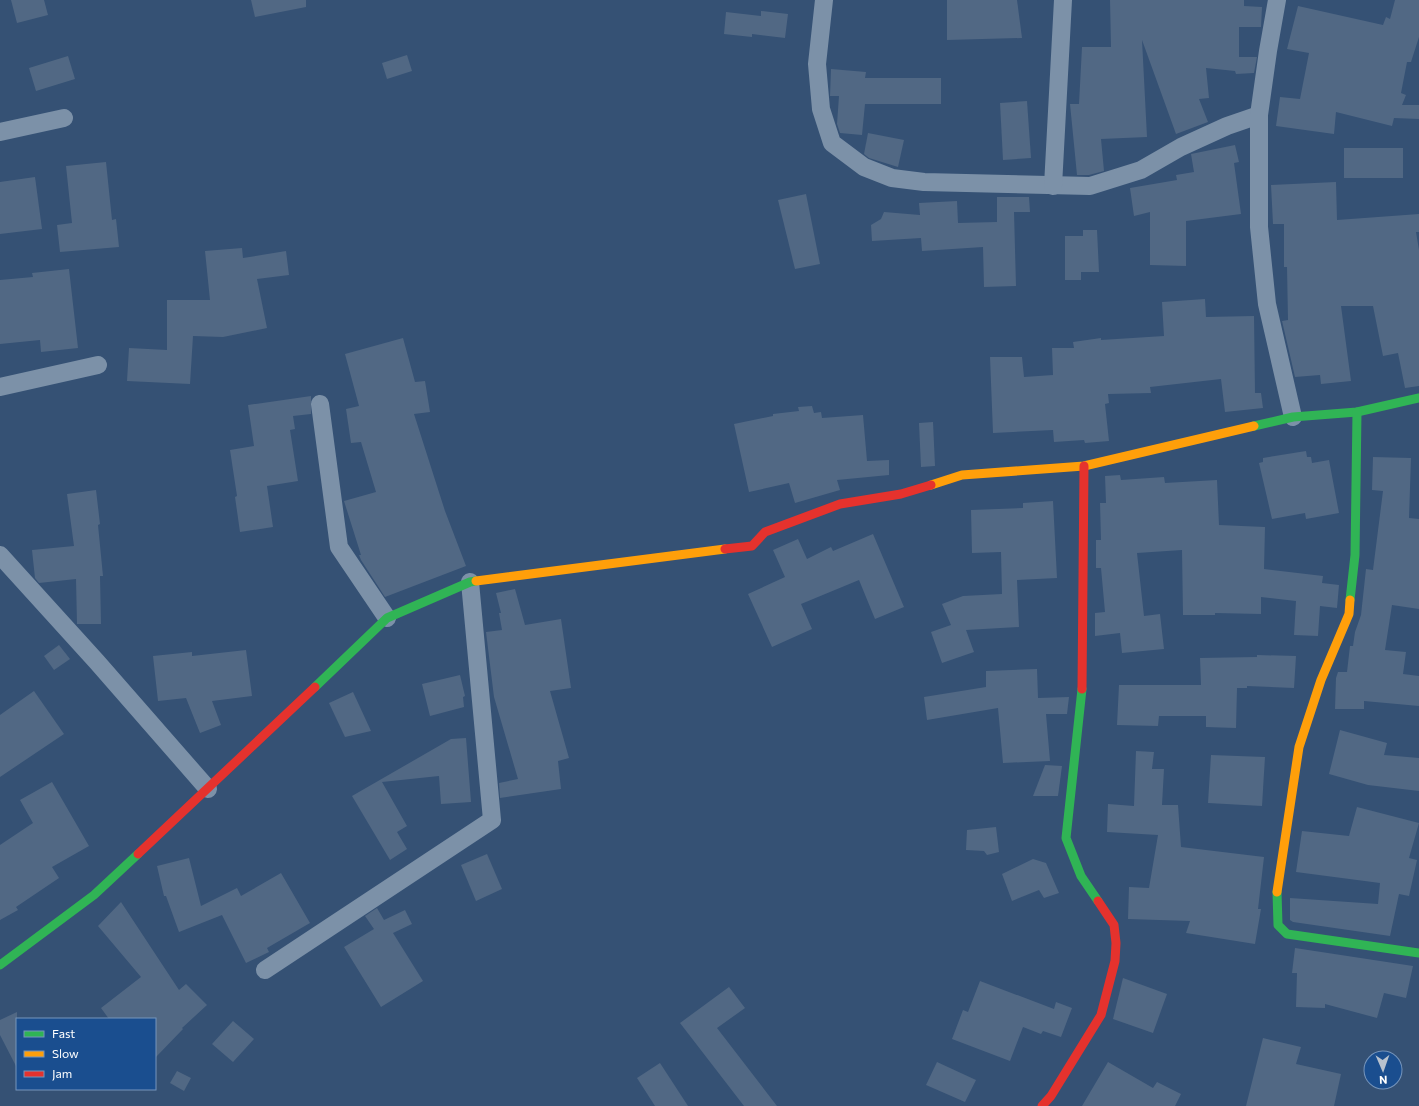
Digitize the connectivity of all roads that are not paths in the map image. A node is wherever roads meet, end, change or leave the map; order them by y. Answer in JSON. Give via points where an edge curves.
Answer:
{"nodes":[{"id":1,"x":824,"y":0,"type":"edge"},
{"id":2,"x":1063,"y":0,"type":"edge"},
{"id":3,"x":1277,"y":0,"type":"edge"},
{"id":4,"x":1260,"y":115,"type":"junction"},
{"id":5,"x":64,"y":118,"type":"dead end"},
{"id":6,"x":0,"y":132,"type":"edge"},
{"id":7,"x":1053,"y":186,"type":"junction"},
{"id":8,"x":98,"y":365,"type":"dead end"},
{"id":9,"x":0,"y":387,"type":"edge"},
{"id":10,"x":1419,"y":398,"type":"edge"},
{"id":11,"x":320,"y":404,"type":"dead end"},
{"id":12,"x":1357,"y":412,"type":"junction"},
{"id":13,"x":1293,"y":417,"type":"junction"},
{"id":14,"x":1084,"y":466,"type":"junction"},
{"id":15,"x":0,"y":555,"type":"edge"},
{"id":16,"x":470,"y":582,"type":"junction"},
{"id":17,"x":387,"y":618,"type":"junction"},
{"id":18,"x":208,"y":790,"type":"junction"},
{"id":19,"x":1419,"y":953,"type":"edge"},
{"id":20,"x":0,"y":965,"type":"edge"},
{"id":21,"x":265,"y":970,"type":"dead end"},
{"id":22,"x":1042,"y":1106,"type":"edge"}],
"edges":[{"from":1,"to":7,"type":"street","via":[[817,64],[820,109],[832,143],[864,167],[892,178],[924,182]]},
{"from":2,"to":7,"type":"street"},
{"from":3,"to":4,"type":"street"},
{"from":4,"to":7,"type":"street","via":[[1227,126],[1181,147],[1141,170],[1117,179],[1090,186]]},
{"from":4,"to":13,"type":"street","via":[[1259,227],[1267,304]]},
{"from":5,"to":6,"type":"street"},
{"from":8,"to":9,"type":"street"},
{"from":10,"to":12,"type":"street"},
{"from":11,"to":17,"type":"street","via":[[339,547]]},
{"from":12,"to":13,"type":"street"},
{"from":12,"to":19,"type":"street","via":[[1355,555],[1349,614],[1321,680],[1299,747],[1277,889],[1278,926],[1287,934]]},
{"from":13,"to":14,"type":"street"},
{"from":14,"to":16,"type":"street","via":[[962,475],[901,494],[840,504],[765,532],[752,546]]},
{"from":14,"to":22,"type":"street","via":[[1082,696],[1066,838],[1081,876],[1114,926],[1115,961],[1101,1015],[1052,1096]]},
{"from":15,"to":18,"type":"street"},
{"from":16,"to":17,"type":"street"},
{"from":16,"to":21,"type":"street","via":[[492,820]]},
{"from":17,"to":18,"type":"street"},
{"from":18,"to":20,"type":"street","via":[[94,895]]}]}
